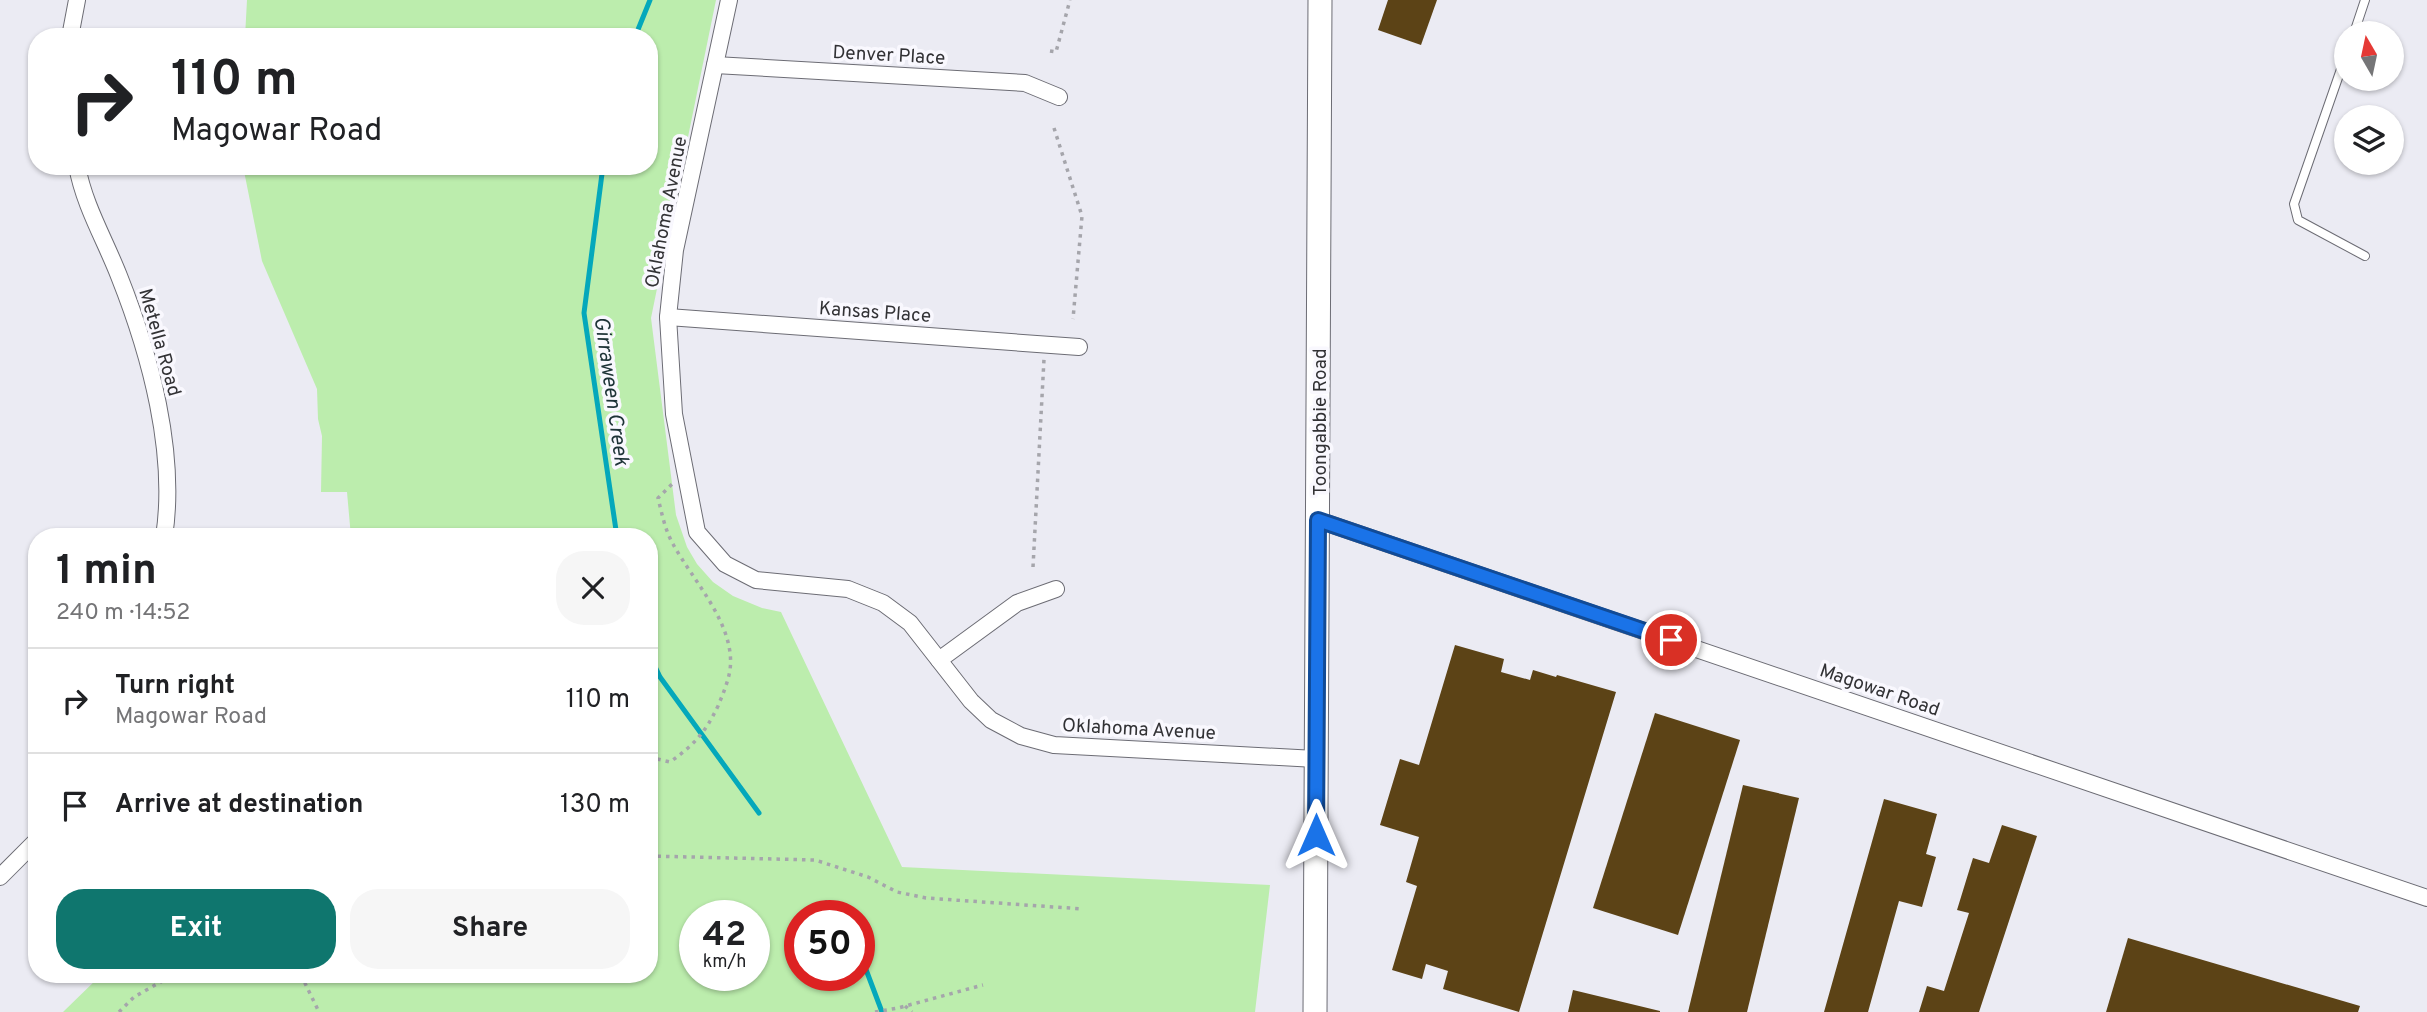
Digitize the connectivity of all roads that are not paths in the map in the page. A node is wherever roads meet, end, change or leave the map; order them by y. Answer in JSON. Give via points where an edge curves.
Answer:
{"nodes":[{"id":1,"x":77,"y":0,"type":"edge"},
{"id":2,"x":729,"y":0,"type":"edge"},
{"id":3,"x":1320,"y":0,"type":"edge"},
{"id":4,"x":2365,"y":0,"type":"edge"},
{"id":5,"x":2358,"y":21,"type":"edge"},
{"id":6,"x":72,"y":28,"type":"edge"},
{"id":7,"x":715,"y":65,"type":"junction"},
{"id":8,"x":2334,"y":89,"type":"edge"},
{"id":9,"x":1059,"y":97,"type":"dead end"},
{"id":10,"x":80,"y":175,"type":"edge"},
{"id":11,"x":2365,"y":257,"type":"dead end"},
{"id":12,"x":668,"y":317,"type":"junction"},
{"id":13,"x":1079,"y":347,"type":"dead end"},
{"id":14,"x":1318,"y":520,"type":"junction"},
{"id":15,"x":166,"y":528,"type":"edge"},
{"id":16,"x":1056,"y":589,"type":"dead end"},
{"id":17,"x":939,"y":660,"type":"junction"},
{"id":18,"x":1316,"y":759,"type":"junction"},
{"id":19,"x":28,"y":849,"type":"edge"},
{"id":20,"x":0,"y":877,"type":"edge"},
{"id":21,"x":2427,"y":898,"type":"edge"},
{"id":22,"x":1315,"y":1012,"type":"edge"}],
"edges":[{"from":1,"to":6,"type":"street"},
{"from":2,"to":7,"type":"street","name":"Oklahoma Avenue"},
{"from":3,"to":14,"type":"main road","name":"Toongabbie Road"},
{"from":4,"to":5,"type":"lane"},
{"from":7,"to":9,"type":"street","name":"Denver Place","via":[[1025,83]]},
{"from":7,"to":12,"type":"street","name":"Oklahoma Avenue","via":[[675,250]]},
{"from":8,"to":11,"type":"lane","via":[[2294,204],[2298,220]]},
{"from":10,"to":15,"type":"street","name":"Metella Road","via":[[94,222],[135,319],[153,382],[165,463]]},
{"from":12,"to":13,"type":"street","name":"Kansas Place"},
{"from":12,"to":17,"type":"street","name":"Oklahoma Avenue","via":[[674,414],[697,531],[725,564],[756,580],[848,589],[883,603],[910,623]]},
{"from":14,"to":18,"type":"main road","name":"Toongabbie Road"},
{"from":14,"to":21,"type":"street","name":"Magowar Road"},
{"from":16,"to":17,"type":"street","via":[[1017,603]]},
{"from":17,"to":18,"type":"street","name":"Oklahoma Avenue","via":[[991,719],[1021,736],[1054,745]]},
{"from":18,"to":22,"type":"main road","name":"Toongabbie Road"},
{"from":19,"to":20,"type":"street"}]}
